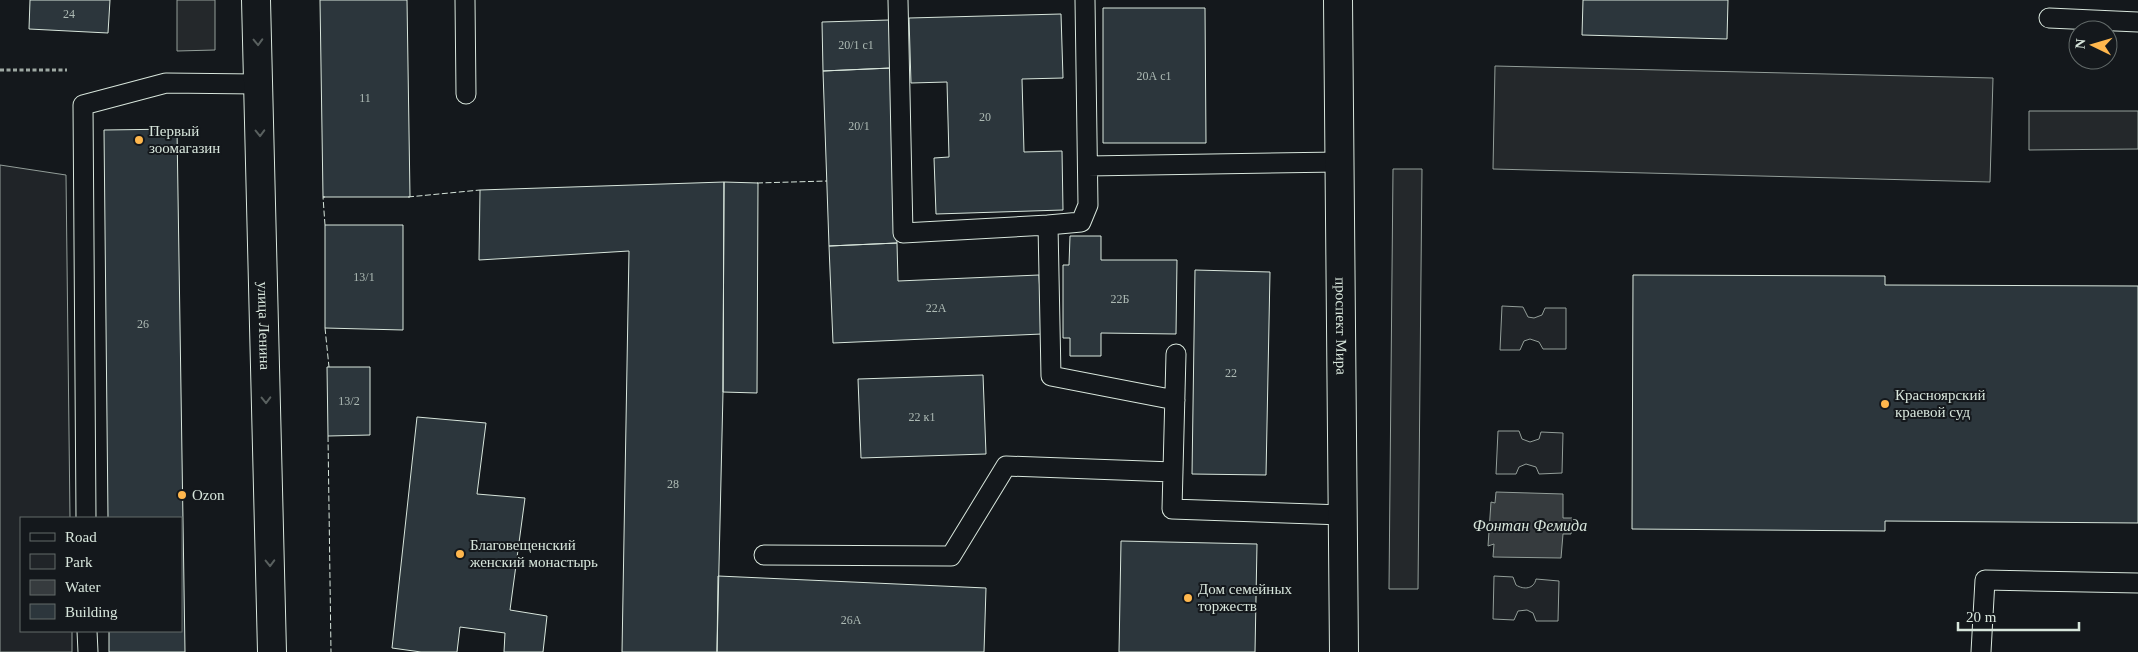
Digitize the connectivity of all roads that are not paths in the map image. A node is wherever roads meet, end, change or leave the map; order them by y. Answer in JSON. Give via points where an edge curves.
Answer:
{"nodes":[{"id":1,"x":256,"y":0,"type":"edge"},
{"id":2,"x":465,"y":0,"type":"edge"},
{"id":3,"x":898,"y":0,"type":"edge"},
{"id":4,"x":1085,"y":0,"type":"edge"},
{"id":5,"x":1338,"y":0,"type":"edge"},
{"id":6,"x":2049,"y":18,"type":"dead end"},
{"id":7,"x":2138,"y":22,"type":"edge"},
{"id":8,"x":259,"y":84,"type":"junction"},
{"id":9,"x":466,"y":94,"type":"dead end"},
{"id":10,"x":1339,"y":162,"type":"junction"},
{"id":11,"x":1088,"y":166,"type":"junction"},
{"id":12,"x":1048,"y":225,"type":"junction"},
{"id":13,"x":1176,"y":354,"type":"dead end"},
{"id":14,"x":1175,"y":400,"type":"junction"},
{"id":15,"x":1172,"y":472,"type":"junction"},
{"id":16,"x":1343,"y":515,"type":"junction"},
{"id":17,"x":86,"y":517,"type":"edge"},
{"id":18,"x":764,"y":555,"type":"dead end"},
{"id":19,"x":2138,"y":583,"type":"edge"},
{"id":20,"x":87,"y":632,"type":"edge"},
{"id":21,"x":88,"y":652,"type":"edge"},
{"id":22,"x":272,"y":652,"type":"edge"},
{"id":23,"x":1344,"y":652,"type":"edge"},
{"id":24,"x":1981,"y":652,"type":"edge"}],
"edges":[{"from":1,"to":8,"type":"main road","name":"улица Ленина","one_way":true},
{"from":2,"to":9,"type":"lane"},
{"from":3,"to":12,"type":"lane","via":[[904,233]]},
{"from":4,"to":11,"type":"lane"},
{"from":5,"to":10,"type":"main road","name":"проспект Мира"},
{"from":6,"to":7,"type":"lane"},
{"from":8,"to":17,"type":"lane","via":[[166,83],[83,105]]},
{"from":8,"to":22,"type":"main road","name":"улица Ленина","one_way":true},
{"from":10,"to":11,"type":"lane"},
{"from":10,"to":16,"type":"main road","name":"проспект Мира"},
{"from":11,"to":12,"type":"lane","via":[[1088,205],[1081,222]]},
{"from":12,"to":14,"type":"lane","via":[[1051,376]]},
{"from":13,"to":14,"type":"lane"},
{"from":14,"to":15,"type":"lane"},
{"from":15,"to":16,"type":"lane","via":[[1172,509]]},
{"from":15,"to":18,"type":"lane","via":[[1006,466],[951,556]]},
{"from":16,"to":23,"type":"main road","name":"проспект Мира"},
{"from":19,"to":24,"type":"lane","via":[[1986,580]]},
{"from":20,"to":21,"type":"lane"}]}
